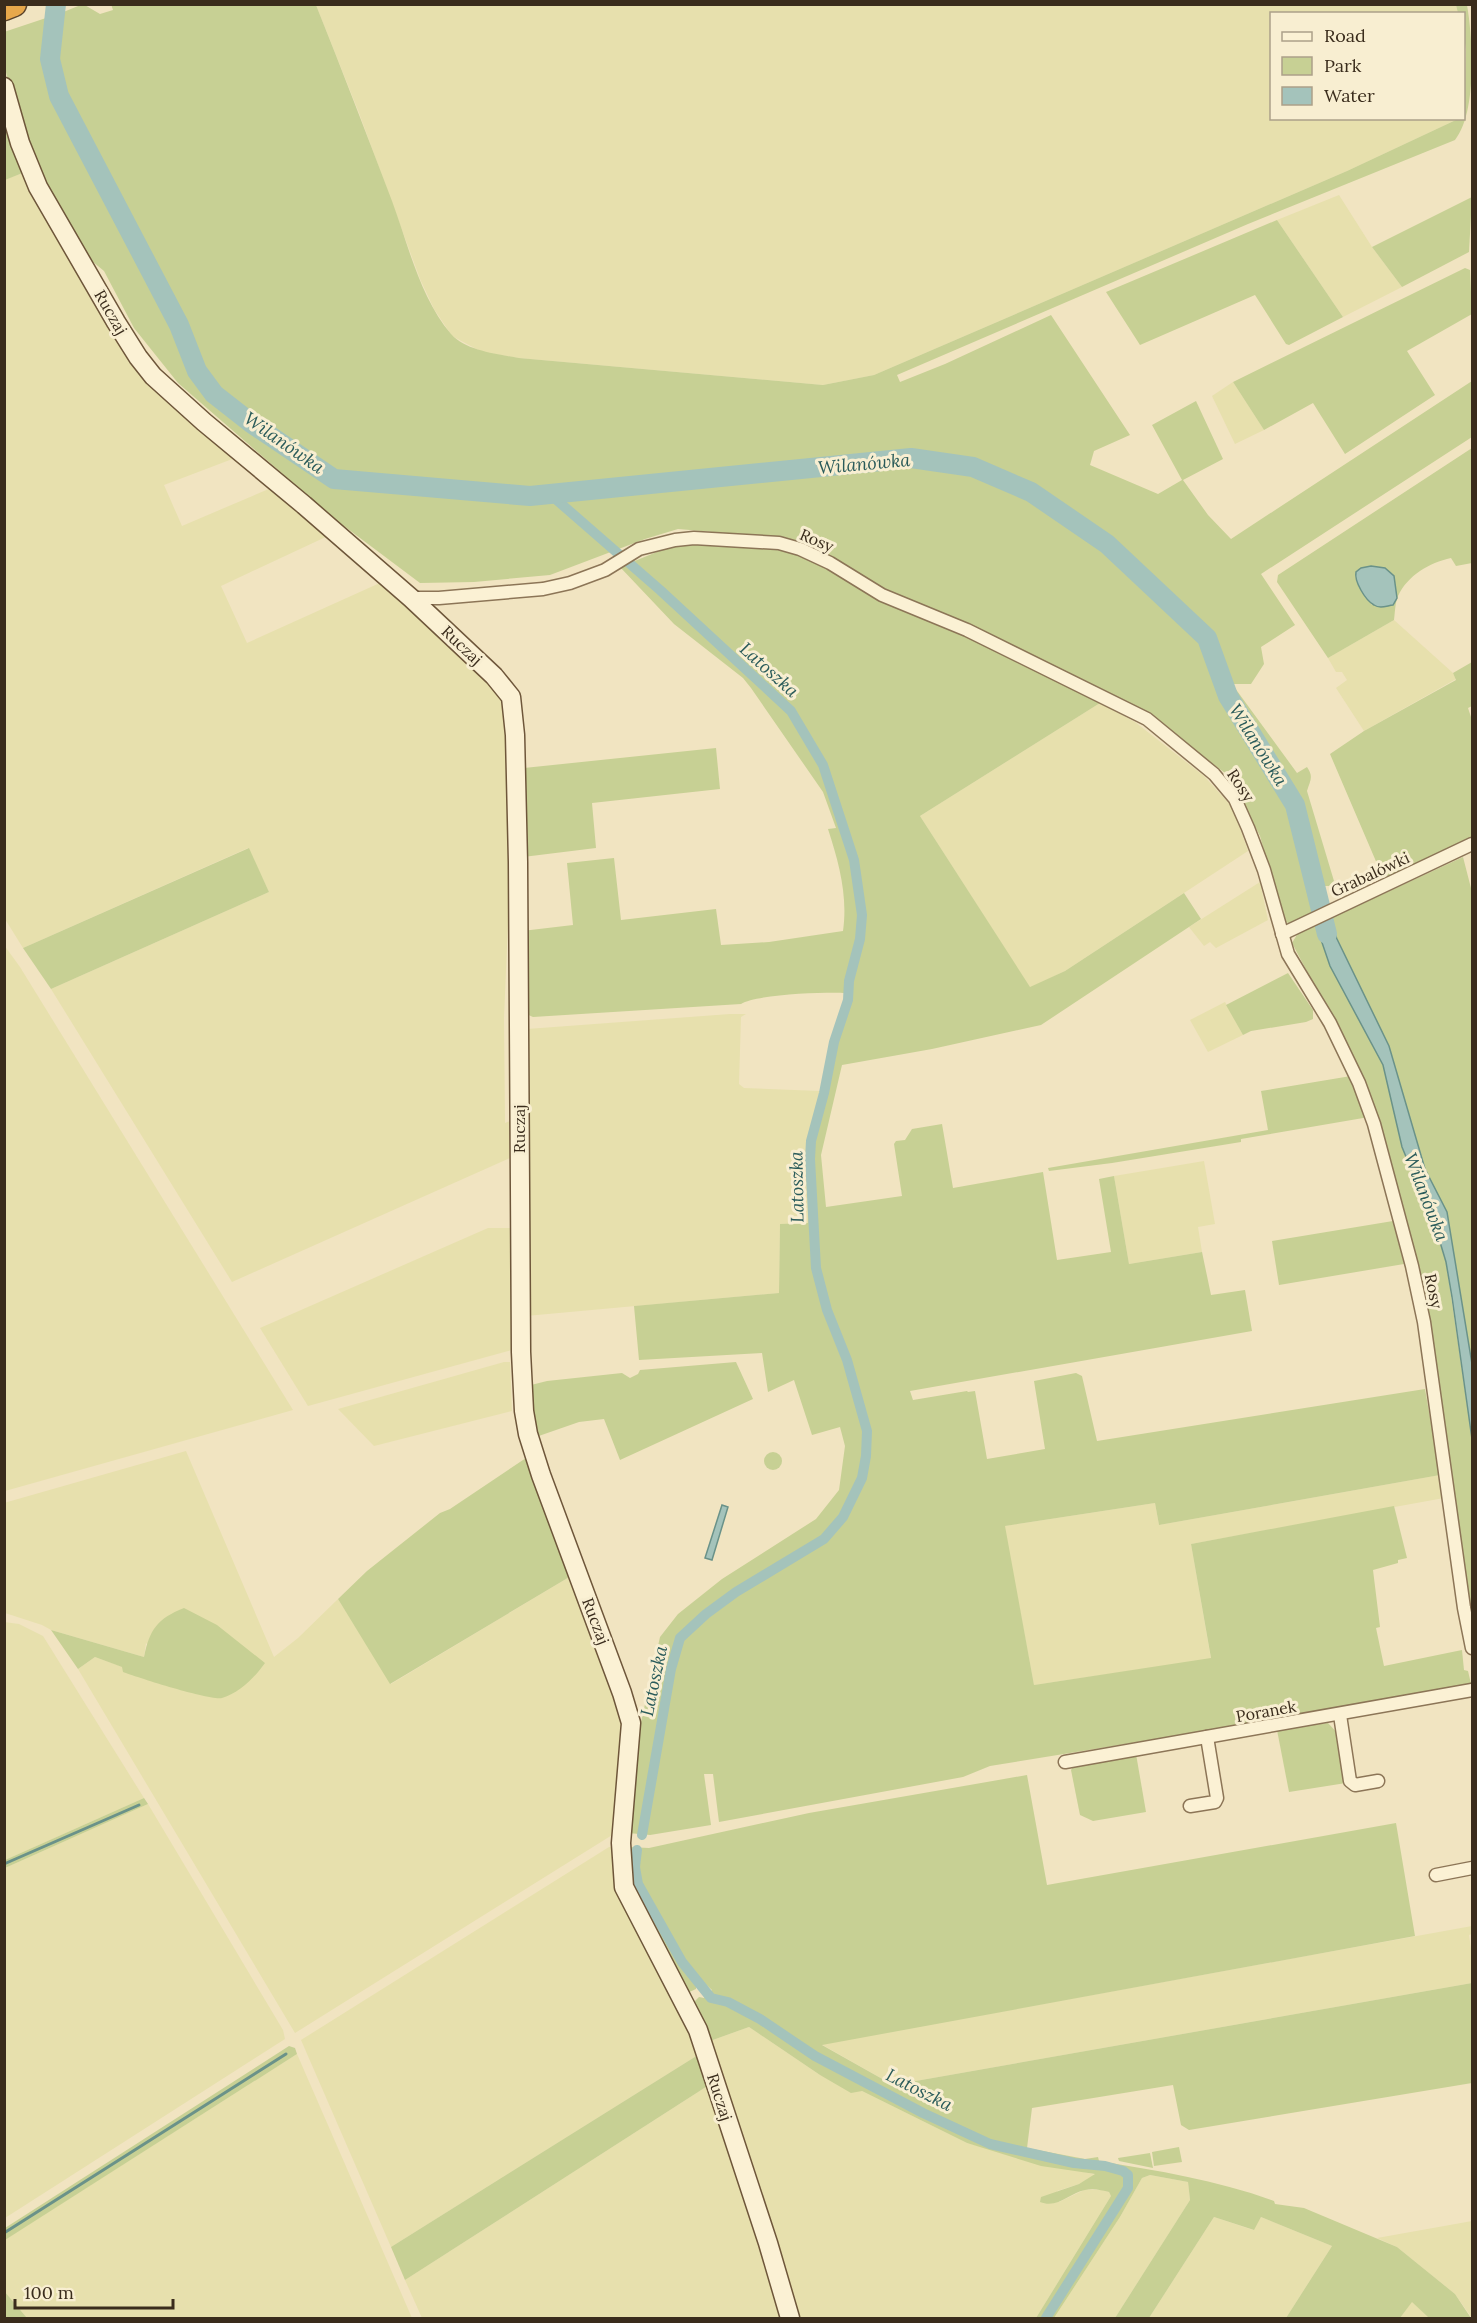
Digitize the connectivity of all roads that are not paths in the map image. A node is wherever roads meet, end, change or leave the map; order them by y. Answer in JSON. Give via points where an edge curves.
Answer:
{"nodes":[{"id":1,"x":14,"y":4,"type":"edge"},
{"id":2,"x":4,"y":8,"type":"edge"},
{"id":3,"x":6,"y":97,"type":"edge"},
{"id":4,"x":411,"y":598,"type":"junction"},
{"id":5,"x":1473,"y":844,"type":"edge"},
{"id":6,"x":1282,"y":934,"type":"junction"},
{"id":7,"x":1473,"y":1648,"type":"edge"},
{"id":8,"x":1473,"y":1690,"type":"edge"},
{"id":9,"x":1340,"y":1715,"type":"junction"},
{"id":10,"x":1207,"y":1737,"type":"junction"},
{"id":11,"x":1065,"y":1762,"type":"dead end"},
{"id":12,"x":1378,"y":1781,"type":"dead end"},
{"id":13,"x":1190,"y":1806,"type":"dead end"},
{"id":14,"x":1473,"y":1868,"type":"edge"},
{"id":15,"x":1437,"y":1875,"type":"dead end"},
{"id":16,"x":790,"y":2319,"type":"edge"}],
"edges":[{"from":1,"to":2,"type":"highway"},
{"from":3,"to":4,"type":"street","name":"Ruczaj","via":[[38,187],[145,366],[204,422]]},
{"from":4,"to":6,"type":"street","name":"Rosy","via":[[543,589],[605,570],[639,549],[675,540],[779,543],[800,549],[882,595],[967,630],[1147,719],[1214,774],[1235,799],[1264,870]]},
{"from":4,"to":16,"type":"street","name":"Ruczaj","via":[[494,676],[511,697],[513,706],[524,1411],[538,1466],[631,1723],[621,1843],[624,1887],[698,2030]]},
{"from":5,"to":6,"type":"street","name":"Grabalówki"},
{"from":6,"to":7,"type":"street","name":"Rosy","via":[[1288,954],[1330,1023],[1359,1083],[1374,1124],[1412,1266],[1424,1322]]},
{"from":8,"to":9,"type":"street","name":"Poranek"},
{"from":9,"to":10,"type":"street","name":"Poranek"},
{"from":9,"to":12,"type":"street","via":[[1350,1781],[1355,1785]]},
{"from":10,"to":11,"type":"street","name":"Poranek"},
{"from":10,"to":13,"type":"street","via":[[1217,1798],[1215,1802]]},
{"from":14,"to":15,"type":"street"}]}
